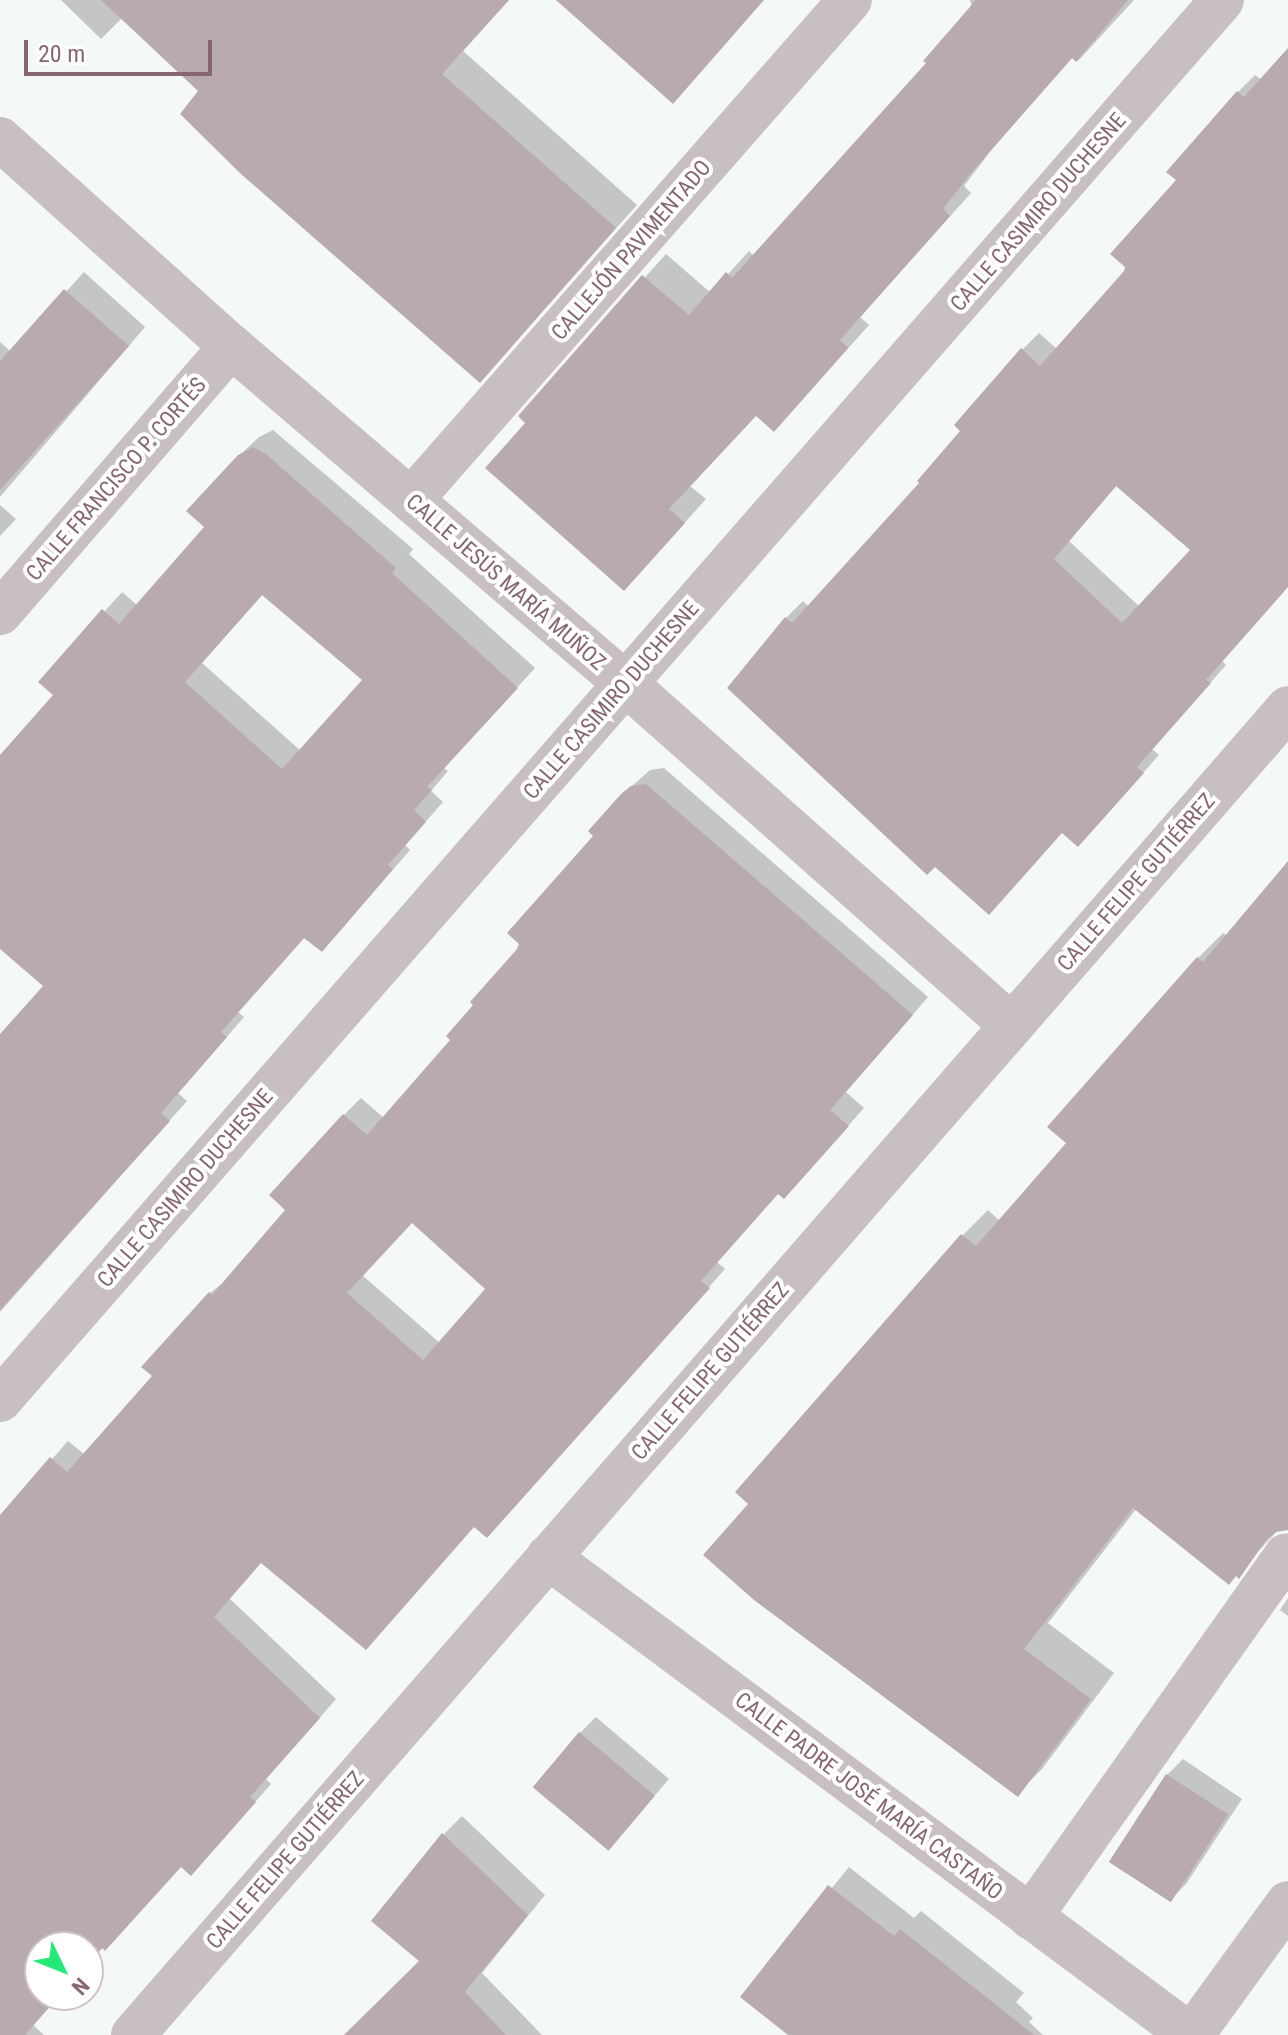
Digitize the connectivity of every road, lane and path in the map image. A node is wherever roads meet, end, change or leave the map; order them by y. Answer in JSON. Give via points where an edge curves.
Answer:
{"nodes":[{"id":1,"x":850,"y":0,"type":"edge"},
{"id":2,"x":1222,"y":0,"type":"edge"},
{"id":3,"x":0,"y":139,"type":"edge"},
{"id":4,"x":231,"y":346,"type":"junction"},
{"id":5,"x":411,"y":500,"type":"junction"},
{"id":6,"x":0,"y":613,"type":"edge"},
{"id":7,"x":626,"y":684,"type":"junction"},
{"id":8,"x":1288,"y":708,"type":"edge"},
{"id":9,"x":1011,"y":1025,"type":"junction"},
{"id":10,"x":0,"y":1400,"type":"edge"},
{"id":11,"x":1286,"y":1555,"type":"dead end"},
{"id":12,"x":548,"y":1557,"type":"junction"},
{"id":13,"x":1288,"y":1903,"type":"edge"},
{"id":14,"x":1030,"y":1917,"type":"junction"},
{"id":15,"x":133,"y":2035,"type":"edge"},
{"id":16,"x":1191,"y":2035,"type":"edge"}],
"edges":[{"from":1,"to":5,"type":"street","name":"CALLEJÓN PAVIMENTADO"},
{"from":2,"to":7,"type":"street","name":"CALLE CASIMIRO DUCHESNE"},
{"from":3,"to":4,"type":"street","name":"CALLE JESÚS MARÍA MUÑOZ"},
{"from":4,"to":5,"type":"street","name":"CALLE JESÚS MARÍA MUÑOZ"},
{"from":4,"to":6,"type":"street","name":"CALLE FRANCISCO P. CORTÉS"},
{"from":5,"to":7,"type":"street","name":"CALLE JESÚS MARÍA MUÑOZ"},
{"from":7,"to":9,"type":"street","name":"CALLE JESÚS MARÍA MUÑOZ"},
{"from":7,"to":10,"type":"street","name":"CALLE CASIMIRO DUCHESNE"},
{"from":8,"to":9,"type":"street","name":"CALLE FELIPE GUTIÉRREZ"},
{"from":9,"to":12,"type":"street","name":"CALLE FELIPE GUTIÉRREZ"},
{"from":11,"to":14,"type":"street"},
{"from":12,"to":14,"type":"street","name":"CALLE PADRE JOSÉ MARÍA CASTAÑO"},
{"from":12,"to":15,"type":"street","name":"CALLE FELIPE GUTIÉRREZ"},
{"from":13,"to":16,"type":"street"},
{"from":14,"to":16,"type":"street","name":"CALLE PADRE JOSÉ MARÍA CASTAÑO"}]}
